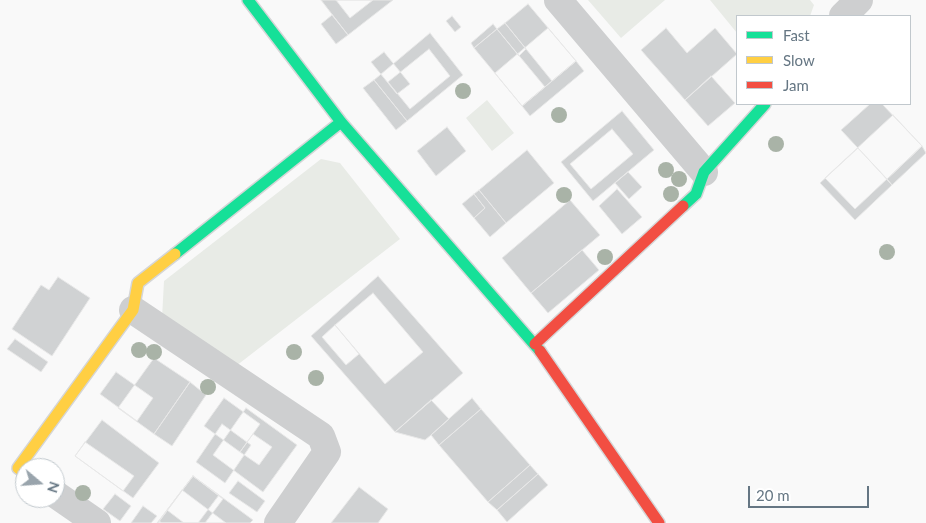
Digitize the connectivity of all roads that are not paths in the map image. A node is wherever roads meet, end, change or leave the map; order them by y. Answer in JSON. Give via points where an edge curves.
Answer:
{"nodes":[{"id":1,"x":248,"y":0,"type":"edge"},
{"id":2,"x":558,"y":0,"type":"edge"},
{"id":3,"x":830,"y":0,"type":"edge"},
{"id":4,"x":859,"y":0,"type":"edge"},
{"id":5,"x":842,"y":15,"type":"edge"},
{"id":6,"x":844,"y":15,"type":"edge"},
{"id":7,"x":764,"y":105,"type":"edge"},
{"id":8,"x":341,"y":122,"type":"junction"},
{"id":9,"x":704,"y":172,"type":"junction"},
{"id":10,"x":133,"y":310,"type":"junction"},
{"id":11,"x":535,"y":344,"type":"junction"},
{"id":12,"x":25,"y":458,"type":"edge"},
{"id":13,"x":65,"y":501,"type":"edge"},
{"id":14,"x":97,"y":523,"type":"edge"},
{"id":15,"x":278,"y":523,"type":"edge"},
{"id":16,"x":659,"y":523,"type":"edge"}],
"edges":[{"from":1,"to":8,"type":"street"},
{"from":2,"to":9,"type":"street"},
{"from":3,"to":5,"type":"street"},
{"from":4,"to":6,"type":"street"},
{"from":7,"to":9,"type":"street"},
{"from":8,"to":10,"type":"street","via":[[138,283]]},
{"from":8,"to":11,"type":"street"},
{"from":9,"to":11,"type":"street","via":[[696,194]]},
{"from":10,"to":12,"type":"street"},
{"from":10,"to":15,"type":"street","via":[[322,436],[327,452]]},
{"from":11,"to":16,"type":"street"},
{"from":13,"to":14,"type":"street"}]}
